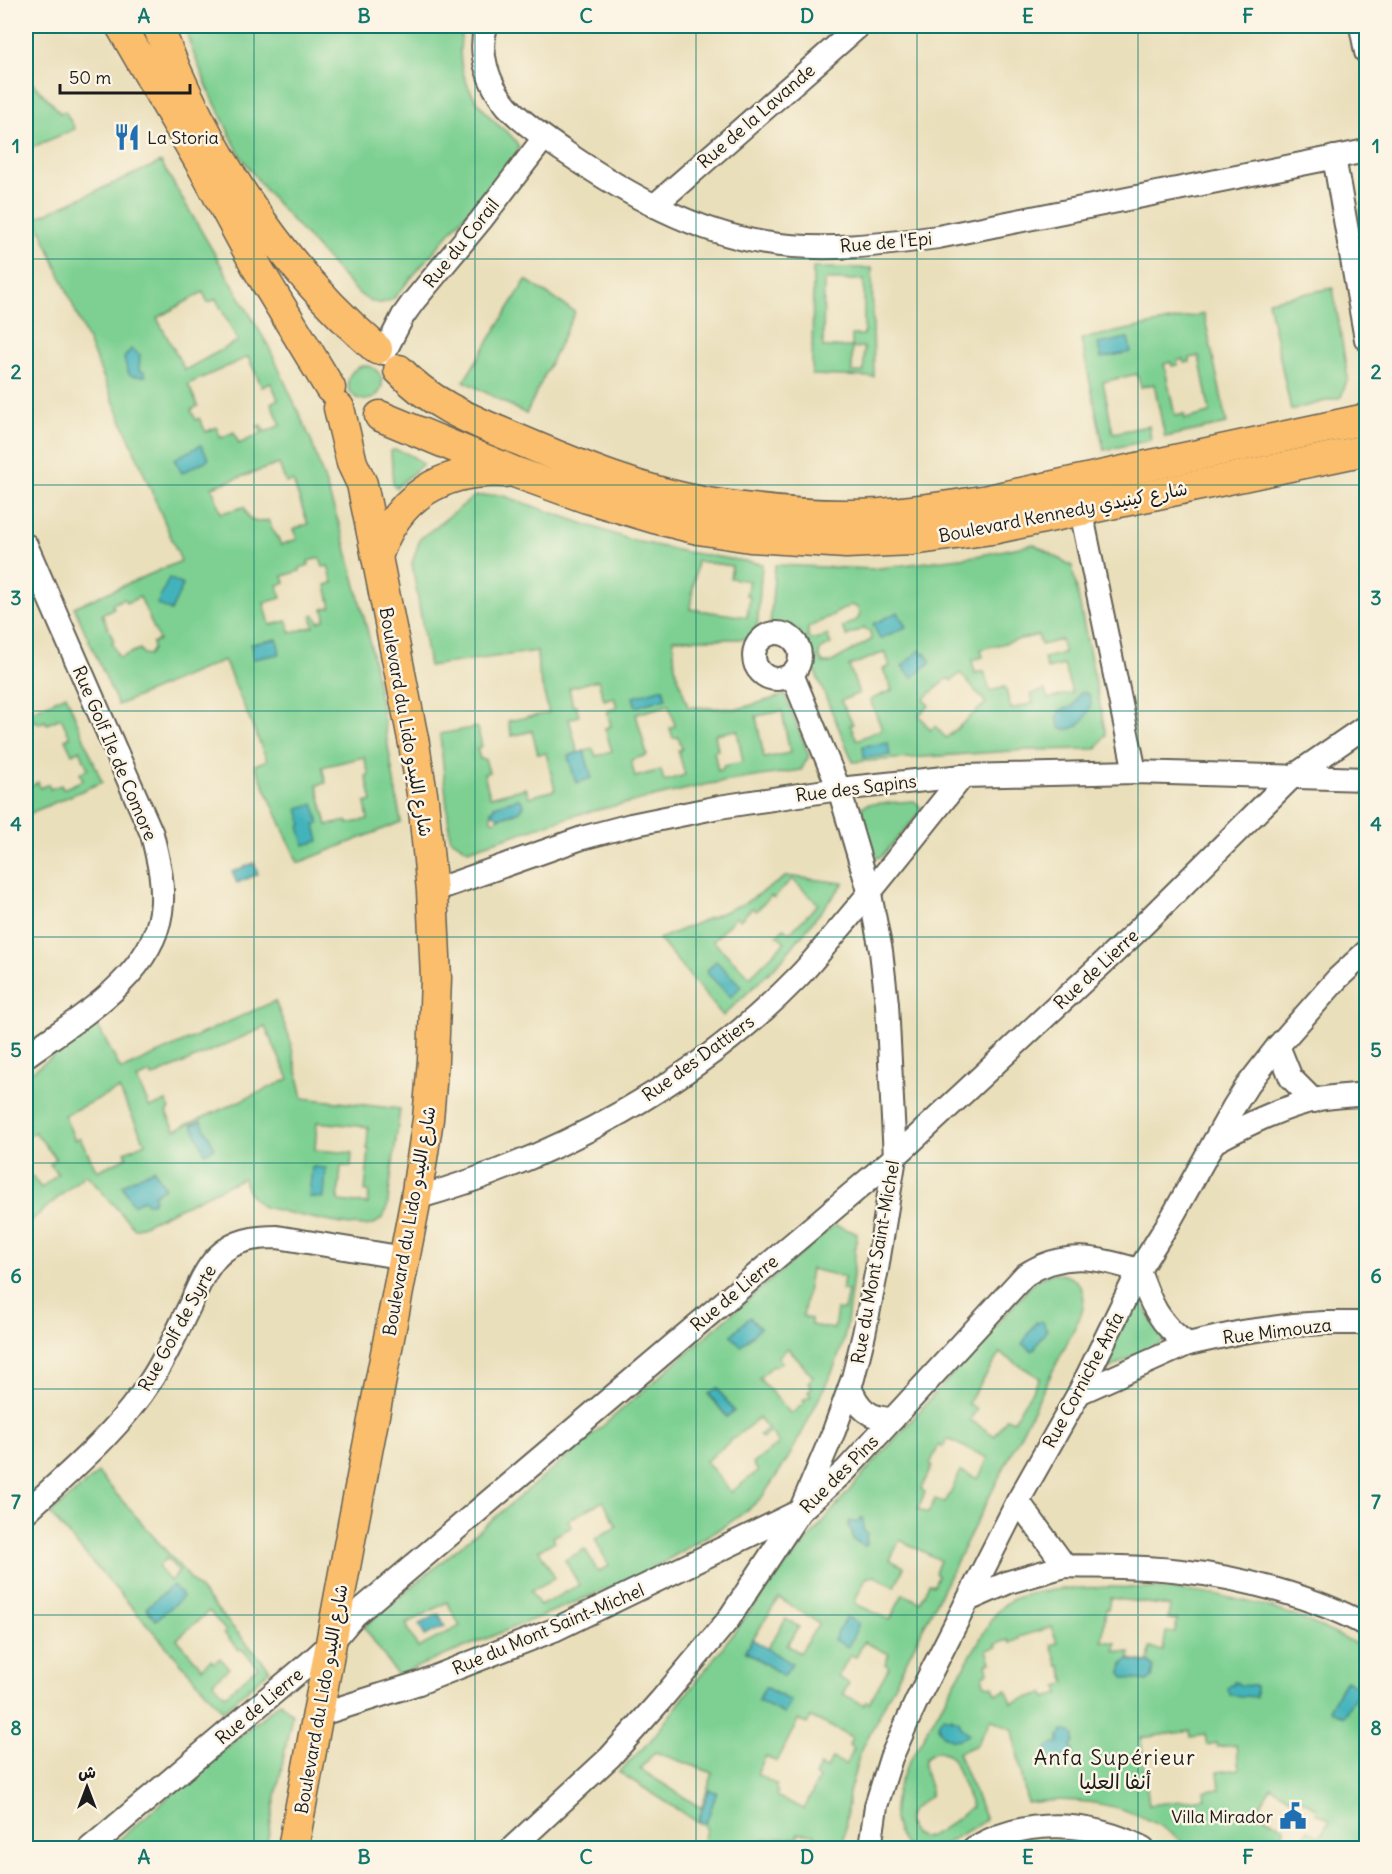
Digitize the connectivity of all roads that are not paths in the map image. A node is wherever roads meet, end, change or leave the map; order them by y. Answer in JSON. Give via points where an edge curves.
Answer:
{"nodes":[{"id":1,"x":121,"y":26,"type":"edge"},
{"id":2,"x":158,"y":26,"type":"edge"},
{"id":3,"x":859,"y":26,"type":"edge"},
{"id":4,"x":1361,"y":26,"type":"edge"},
{"id":5,"x":484,"y":32,"type":"edge"},
{"id":6,"x":1366,"y":52,"type":"edge"},
{"id":7,"x":544,"y":138,"type":"junction"},
{"id":8,"x":1366,"y":150,"type":"edge"},
{"id":9,"x":1334,"y":157,"type":"junction"},
{"id":10,"x":654,"y":206,"type":"junction"},
{"id":11,"x":1366,"y":339,"type":"edge"},
{"id":12,"x":386,"y":357,"type":"junction"},
{"id":13,"x":334,"y":398,"type":"junction"},
{"id":14,"x":1362,"y":414,"type":"edge"},
{"id":15,"x":375,"y":417,"type":"junction"},
{"id":16,"x":1366,"y":450,"type":"edge"},
{"id":17,"x":517,"y":473,"type":"junction"},
{"id":18,"x":362,"y":484,"type":"junction"},
{"id":19,"x":1082,"y":511,"type":"junction"},
{"id":20,"x":26,"y":545,"type":"edge"},
{"id":21,"x":377,"y":557,"type":"junction"},
{"id":22,"x":792,"y":674,"type":"dead end"},
{"id":23,"x":1366,"y":726,"type":"edge"},
{"id":24,"x":1135,"y":772,"type":"junction"},
{"id":25,"x":963,"y":776,"type":"junction"},
{"id":26,"x":1292,"y":777,"type":"junction"},
{"id":27,"x":1366,"y":778,"type":"edge"},
{"id":28,"x":839,"y":789,"type":"junction"},
{"id":29,"x":432,"y":891,"type":"junction"},
{"id":30,"x":870,"y":894,"type":"junction"},
{"id":31,"x":1366,"y":952,"type":"edge"},
{"id":32,"x":1278,"y":1046,"type":"junction"},
{"id":33,"x":26,"y":1056,"type":"edge"},
{"id":34,"x":1366,"y":1094,"type":"edge"},
{"id":35,"x":1314,"y":1101,"type":"junction"},
{"id":36,"x":1214,"y":1142,"type":"junction"},
{"id":37,"x":895,"y":1157,"type":"junction"},
{"id":38,"x":416,"y":1198,"type":"junction"},
{"id":39,"x":405,"y":1258,"type":"junction"},
{"id":40,"x":1139,"y":1270,"type":"junction"},
{"id":41,"x":1366,"y":1323,"type":"edge"},
{"id":42,"x":1188,"y":1344,"type":"junction"},
{"id":43,"x":850,"y":1387,"type":"junction"},
{"id":44,"x":1079,"y":1393,"type":"junction"},
{"id":45,"x":892,"y":1419,"type":"junction"},
{"id":46,"x":1018,"y":1501,"type":"junction"},
{"id":47,"x":800,"y":1511,"type":"junction"},
{"id":48,"x":26,"y":1512,"type":"edge"},
{"id":49,"x":1065,"y":1566,"type":"junction"},
{"id":50,"x":968,"y":1600,"type":"junction"},
{"id":51,"x":1366,"y":1625,"type":"edge"},
{"id":52,"x":332,"y":1642,"type":"junction"},
{"id":53,"x":318,"y":1715,"type":"junction"},
{"id":54,"x":90,"y":1848,"type":"edge"},
{"id":55,"x":294,"y":1848,"type":"edge"},
{"id":56,"x":512,"y":1848,"type":"edge"},
{"id":57,"x":870,"y":1848,"type":"edge"},
{"id":58,"x":974,"y":1848,"type":"edge"},
{"id":59,"x":1143,"y":1848,"type":"edge"}],
"edges":[{"from":1,"to":13,"type":"main road"},
{"from":2,"to":12,"type":"main road","name":"Boulevard Kennedy شارع كينيدي","via":[[172,65],[256,217],[309,283]]},
{"from":3,"to":10,"type":"street","name":"Rue de la Lavande"},
{"from":4,"to":6,"type":"street"},
{"from":5,"to":7,"type":"street","name":"Rue de l'Epi","via":[[485,65],[493,85],[507,106]]},
{"from":7,"to":10,"type":"street","name":"Rue de l'Epi"},
{"from":7,"to":12,"type":"street","name":"Rue du Corail","via":[[413,302]]},
{"from":8,"to":9,"type":"street","name":"Rue de l'Epi"},
{"from":9,"to":10,"type":"street","name":"Rue de l'Epi","via":[[950,235],[886,244],[839,247],[766,243],[718,232]]},
{"from":9,"to":11,"type":"street"},
{"from":12,"to":13,"type":"main road","via":[[359,348],[342,356],[332,370]]},
{"from":12,"to":14,"type":"main road","name":"Boulevard Kennedy شارع كينيدي","via":[[436,401],[594,470],[707,503],[785,512],[878,514],[969,504]]},
{"from":12,"to":15,"type":"main road","via":[[401,383],[399,397],[392,408]]},
{"from":13,"to":15,"type":"main road","via":[[353,417]]},
{"from":13,"to":18,"type":"main road","name":"Boulevard du Lido شارع الليدو","via":[[352,463]]},
{"from":15,"to":17,"type":"main road","name":"Boulevard Kennedy شارع كينيدي"},
{"from":15,"to":18,"type":"main road","name":"Boulevard du Lido شارع الليدو"},
{"from":16,"to":19,"type":"main road","name":"Boulevard Kennedy شارع كينيدي"},
{"from":17,"to":19,"type":"main road","name":"Boulevard Kennedy شارع كينيدي","via":[[698,529],[798,541],[867,543],[935,538]]},
{"from":17,"to":21,"type":"main road","via":[[458,475],[425,490],[392,522]]},
{"from":18,"to":21,"type":"main road","name":"Boulevard du Lido شارع الليدو"},
{"from":19,"to":24,"type":"street"},
{"from":20,"to":33,"type":"street","name":"Rue Golf Ile de Comore","via":[[152,834],[162,893],[155,934],[133,970],[102,999]]},
{"from":21,"to":29,"type":"main road","name":"Boulevard du Lido شارع الليدو","via":[[414,744]]},
{"from":22,"to":28,"type":"street","name":"Rue du Mont Saint-Michel"},
{"from":23,"to":26,"type":"street","name":"Rue de Lierre"},
{"from":24,"to":25,"type":"street","name":"Rue des Sapins"},
{"from":24,"to":26,"type":"street","name":"Rue des Sapins"},
{"from":25,"to":28,"type":"street","name":"Rue des Sapins"},
{"from":25,"to":30,"type":"street","name":"Rue des Dattiers"},
{"from":26,"to":27,"type":"street","name":"Rue des Sapins"},
{"from":26,"to":37,"type":"street","name":"Rue de Lierre","via":[[1133,935]]},
{"from":28,"to":29,"type":"street","name":"Rue des Sapins","via":[[631,825]]},
{"from":28,"to":30,"type":"street","name":"Rue du Mont Saint-Michel"},
{"from":29,"to":38,"type":"main road","name":"Boulevard du Lido شارع الليدو","via":[[436,978],[433,1060]]},
{"from":30,"to":37,"type":"street","name":"Rue du Mont Saint-Michel","via":[[887,1004]]},
{"from":30,"to":38,"type":"street","name":"Rue des Dattiers","via":[[778,996],[732,1038],[678,1076],[624,1111],[556,1146],[476,1180]]},
{"from":31,"to":32,"type":"street","name":"Rue Corniche Anfa","via":[[1337,978]]},
{"from":32,"to":35,"type":"street","via":[[1292,1078]]},
{"from":32,"to":36,"type":"street","name":"Rue Corniche Anfa","via":[[1247,1086]]},
{"from":34,"to":35,"type":"street"},
{"from":35,"to":36,"type":"street","via":[[1249,1123]]},
{"from":36,"to":40,"type":"street","name":"Rue Corniche Anfa"},
{"from":37,"to":43,"type":"street","name":"Rue du Mont Saint-Michel","via":[[875,1280]]},
{"from":37,"to":52,"type":"street","name":"Rue de Lierre","via":[[355,1615]]},
{"from":38,"to":39,"type":"main road","name":"Boulevard du Lido شارع الليدو"},
{"from":39,"to":48,"type":"street","name":"Rue Golf de Syrte","via":[[277,1237],[248,1239],[224,1251],[202,1278],[161,1363],[129,1412]]},
{"from":39,"to":52,"type":"main road","name":"Boulevard du Lido شارع الليدو"},
{"from":40,"to":42,"type":"street","via":[[1147,1295],[1164,1324]]},
{"from":40,"to":44,"type":"street","name":"Rue Corniche Anfa"},
{"from":40,"to":45,"type":"street","name":"Rue des Pins","via":[[1074,1258],[1039,1266],[1025,1275]]},
{"from":41,"to":42,"type":"street","name":"Rue Mimouza","via":[[1294,1325]]},
{"from":42,"to":44,"type":"street","name":"Rue Mimouza"},
{"from":43,"to":45,"type":"street","via":[[860,1407],[875,1417]]},
{"from":43,"to":47,"type":"street","name":"Rue du Mont Saint-Michel"},
{"from":44,"to":46,"type":"street","name":"Rue Corniche Anfa"},
{"from":45,"to":47,"type":"street","name":"Rue des Pins","via":[[846,1470]]},
{"from":46,"to":49,"type":"street"},
{"from":46,"to":50,"type":"street","name":"Rue Corniche Anfa"},
{"from":47,"to":53,"type":"street","name":"Rue du Mont Saint-Michel","via":[[543,1634],[419,1683]]},
{"from":47,"to":56,"type":"street","name":"Rue des Pins","via":[[728,1620],[660,1701],[609,1757]]},
{"from":49,"to":50,"type":"street","via":[[1009,1582]]},
{"from":49,"to":51,"type":"street","via":[[1181,1570],[1251,1583]]},
{"from":50,"to":57,"type":"street","name":"Rue Corniche Anfa","via":[[891,1758],[876,1806]]},
{"from":52,"to":53,"type":"main road","name":"Boulevard du Lido شارع الليدو"},
{"from":52,"to":54,"type":"street","name":"Rue de Lierre"},
{"from":53,"to":55,"type":"main road","name":"Boulevard du Lido شارع الليدو"},
{"from":58,"to":59,"type":"street","via":[[1023,1830],[1072,1826],[1120,1837]]}]}
